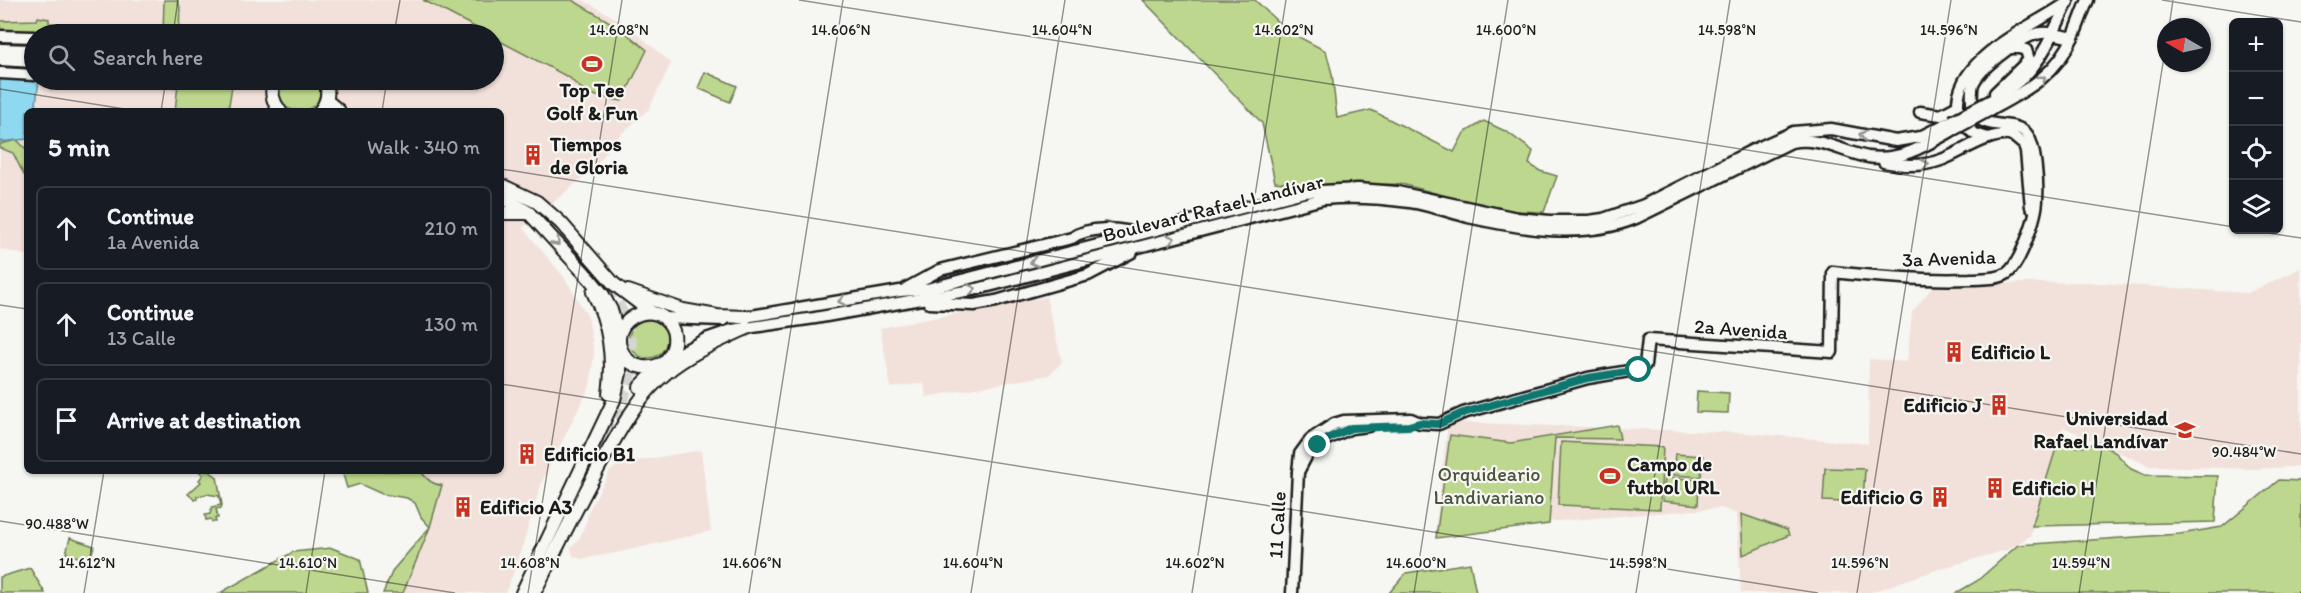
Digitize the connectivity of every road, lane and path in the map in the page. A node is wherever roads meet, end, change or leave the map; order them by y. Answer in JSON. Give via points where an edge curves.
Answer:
{"nodes":[{"id":1,"x":2088,"y":0,"type":"edge"},
{"id":2,"x":2068,"y":1,"type":"edge"},
{"id":3,"x":2055,"y":15,"type":"junction"},
{"id":4,"x":2053,"y":33,"type":"junction"},
{"id":5,"x":2075,"y":33,"type":"junction"},
{"id":6,"x":0,"y":36,"type":"edge"},
{"id":7,"x":24,"y":37,"type":"edge"},
{"id":8,"x":2010,"y":48,"type":"junction"},
{"id":9,"x":0,"y":50,"type":"edge"},
{"id":10,"x":24,"y":51,"type":"edge"},
{"id":11,"x":0,"y":59,"type":"edge"},
{"id":12,"x":24,"y":60,"type":"edge"},
{"id":13,"x":0,"y":73,"type":"edge"},
{"id":14,"x":24,"y":74,"type":"edge"},
{"id":15,"x":270,"y":90,"type":"edge"},
{"id":16,"x":273,"y":90,"type":"edge"},
{"id":17,"x":327,"y":90,"type":"edge"},
{"id":18,"x":272,"y":94,"type":"junction"},
{"id":19,"x":1972,"y":102,"type":"dead end"},
{"id":20,"x":1989,"y":104,"type":"junction"},
{"id":21,"x":323,"y":106,"type":"edge"},
{"id":22,"x":278,"y":108,"type":"edge"},
{"id":23,"x":1920,"y":112,"type":"dead end"},
{"id":24,"x":1978,"y":118,"type":"dead end"},
{"id":25,"x":1957,"y":125,"type":"junction"},
{"id":26,"x":1988,"y":138,"type":"junction"},
{"id":27,"x":1867,"y":157,"type":"junction"},
{"id":28,"x":504,"y":190,"type":"edge"},
{"id":29,"x":532,"y":190,"type":"dead end"},
{"id":30,"x":537,"y":202,"type":"junction"},
{"id":31,"x":2033,"y":208,"type":"junction"},
{"id":32,"x":506,"y":213,"type":"dead end"},
{"id":33,"x":529,"y":213,"type":"junction"},
{"id":34,"x":548,"y":220,"type":"tunnel mouth"},
{"id":35,"x":1140,"y":234,"type":"junction"},
{"id":36,"x":1072,"y":238,"type":"junction"},
{"id":37,"x":586,"y":241,"type":"dead end"},
{"id":38,"x":1143,"y":246,"type":"junction"},
{"id":39,"x":1092,"y":253,"type":"junction"},
{"id":40,"x":582,"y":272,"type":"junction"},
{"id":41,"x":1088,"y":275,"type":"junction"},
{"id":42,"x":619,"y":288,"type":"junction"},
{"id":43,"x":900,"y":291,"type":"junction"},
{"id":44,"x":646,"y":297,"type":"junction"},
{"id":45,"x":852,"y":311,"type":"junction"},
{"id":46,"x":651,"y":312,"type":"junction"},
{"id":47,"x":664,"y":318,"type":"junction"},
{"id":48,"x":746,"y":323,"type":"junction"},
{"id":49,"x":620,"y":344,"type":"junction"},
{"id":50,"x":1832,"y":352,"type":"joint"},
{"id":51,"x":664,"y":362,"type":"junction"},
{"id":52,"x":604,"y":419,"type":"junction"},
{"id":53,"x":1419,"y":423,"type":"junction"},
{"id":54,"x":618,"y":431,"type":"junction"},
{"id":55,"x":602,"y":447,"type":"tunnel mouth"},
{"id":56,"x":1298,"y":472,"type":"junction"},
{"id":57,"x":585,"y":489,"type":"junction"},
{"id":58,"x":522,"y":593,"type":"edge"},
{"id":59,"x":534,"y":593,"type":"edge"},
{"id":60,"x":1292,"y":593,"type":"edge"}],
"edges":[{"from":1,"to":5,"type":"main road","name":"Boulevard Rafael Landívar"},
{"from":2,"to":3,"type":"main road"},
{"from":3,"to":4,"type":"main road","name":"Boulevard Rafael Landívar"},
{"from":3,"to":5,"type":"main road","via":[[2071,20]]},
{"from":3,"to":23,"type":"main road","via":[[1999,46],[1973,66],[1958,93],[1958,107],[1941,115]]},
{"from":4,"to":5,"type":"main road","via":[[2064,37]]},
{"from":4,"to":8,"type":"main road","via":[[2038,33]]},
{"from":4,"to":20,"type":"main road","name":"Boulevard Rafael Landívar","via":[[2030,72]]},
{"from":20,"to":5,"type":"main road","name":"Boulevard Rafael Landívar","one_way":true,"via":[[2034,86],[2060,61]]},
{"from":6,"to":7,"type":"main road"},
{"from":8,"to":19,"type":"main road","via":[[1974,81]]},
{"from":8,"to":20,"type":"main road","via":[[2025,49],[2029,60],[1997,90]]},
{"from":9,"to":10,"type":"main road"},
{"from":11,"to":12,"type":"main road"},
{"from":13,"to":14,"type":"main road"},
{"from":15,"to":18,"type":"main road"},
{"from":16,"to":18,"type":"main road"},
{"from":17,"to":21,"type":"main road"},
{"from":18,"to":22,"type":"main road"},
{"from":20,"to":25,"type":"main road","name":"Boulevard Rafael Landívar","bridge":true},
{"from":24,"to":31,"type":"main road","via":[[2027,134],[2034,157]]},
{"from":25,"to":26,"type":"main road"},
{"from":25,"to":27,"type":"main road","name":"Boulevard Rafael Landívar","via":[[1896,157]]},
{"from":25,"to":35,"type":"main road","name":"Boulevard Rafael Landívar","one_way":true,"via":[[1896,141],[1831,129],[1793,132],[1644,205],[1603,219],[1576,222],[1517,218],[1420,195],[1338,189],[1283,196]]},
{"from":27,"to":26,"type":"main road","one_way":true,"via":[[1903,165],[1925,164]]},
{"from":26,"to":31,"type":"main road","via":[[2012,135],[2024,145]]},
{"from":38,"to":27,"type":"main road","name":"Boulevard Rafael Landívar","one_way":true,"via":[[1304,203],[1351,196],[1412,202],[1508,225],[1582,231],[1636,218],[1791,142],[1828,144]]},
{"from":28,"to":30,"type":"main road"},
{"from":28,"to":33,"type":"main road"},
{"from":28,"to":34,"type":"main road"},
{"from":29,"to":30,"type":"main road"},
{"from":30,"to":42,"type":"main road"},
{"from":31,"to":50,"type":"main road","name":"3a Avenida","via":[[2023,249],[2013,268],[1997,277],[1927,280],[1833,272]]},
{"from":32,"to":33,"type":"main road"},
{"from":33,"to":40,"type":"main road","one_way":true},
{"from":35,"to":36,"type":"main road","via":[[1102,229]]},
{"from":35,"to":39,"type":"main road","name":"Boulevard Rafael Landívar"},
{"from":36,"to":39,"type":"main road","via":[[1084,240]]},
{"from":36,"to":43,"type":"main road","via":[[940,270]]},
{"from":37,"to":44,"type":"main road","via":[[617,278]]},
{"from":38,"to":39,"type":"main road","name":"Boulevard Rafael Landívar"},
{"from":38,"to":41,"type":"main road"},
{"from":39,"to":41,"type":"main road","via":[[1094,264]]},
{"from":39,"to":43,"type":"main road","name":"Boulevard Rafael Landívar","one_way":true,"via":[[927,289]]},
{"from":45,"to":39,"type":"main road","name":"Boulevard Rafael Landívar","one_way":true,"via":[[977,289]]},
{"from":40,"to":49,"type":"main road","via":[[603,294]]},
{"from":40,"to":52,"type":"main road","via":[[602,313],[609,348],[610,386]]},
{"from":41,"to":45,"type":"main road","via":[[981,304],[938,302],[877,312]]},
{"from":42,"to":44,"type":"main road"},
{"from":42,"to":46,"type":"main road"},
{"from":43,"to":48,"type":"main road","name":"Boulevard Rafael Landívar","one_way":true},
{"from":44,"to":48,"type":"main road","via":[[683,310]]},
{"from":45,"to":48,"type":"main road","name":"Boulevard Rafael Landívar"},
{"from":46,"to":47,"type":"main road"},
{"from":46,"to":49,"type":"main road","via":[[628,319],[620,332]]},
{"from":47,"to":48,"type":"main road","name":"Boulevard Rafael Landívar"},
{"from":47,"to":51,"type":"main road","via":[[675,339]]},
{"from":48,"to":51,"type":"main road","name":"Boulevard Rafael Landívar"},
{"from":48,"to":54,"type":"main road","via":[[666,373]]},
{"from":49,"to":51,"type":"main road","via":[[634,365],[648,368]]},
{"from":49,"to":52,"type":"main road","via":[[617,388]]},
{"from":50,"to":53,"type":"main road","name":"2a Avenida","via":[[1648,340],[1641,369],[1588,378],[1463,413],[1439,424]]},
{"from":51,"to":54,"type":"main road","via":[[634,396]]},
{"from":52,"to":58,"type":"main road"},
{"from":53,"to":56,"type":"main road","name":"11 Calle","via":[[1351,428],[1308,453]]},
{"from":53,"to":56,"type":"main road","via":[[1411,419],[1380,419],[1334,424],[1311,439],[1300,454]]},
{"from":54,"to":57,"type":"main road"},
{"from":55,"to":57,"type":"main road"},
{"from":56,"to":60,"type":"main road","name":"11 Calle"},
{"from":57,"to":59,"type":"main road"}]}
